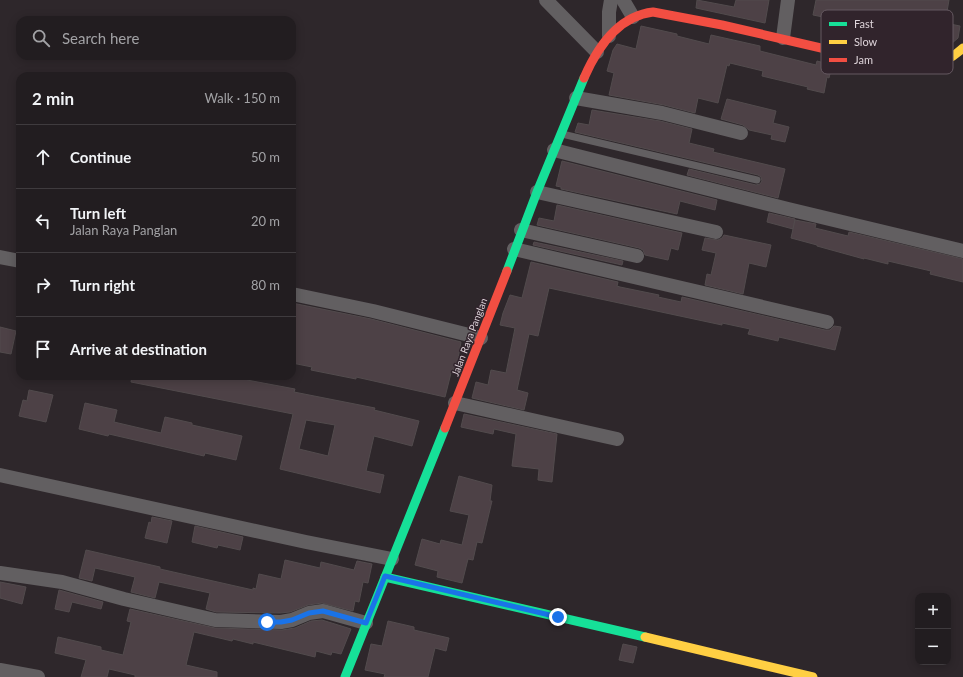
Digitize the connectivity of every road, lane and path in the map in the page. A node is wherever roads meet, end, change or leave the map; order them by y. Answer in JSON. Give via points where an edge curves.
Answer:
{"nodes":[{"id":1,"x":546,"y":0,"type":"edge"},
{"id":2,"x":612,"y":0,"type":"edge"},
{"id":3,"x":623,"y":0,"type":"edge"},
{"id":4,"x":788,"y":0,"type":"edge"},
{"id":5,"x":633,"y":17,"type":"junction"},
{"id":6,"x":609,"y":36,"type":"junction"},
{"id":7,"x":783,"y":38,"type":"junction"},
{"id":8,"x":821,"y":47,"type":"edge"},
{"id":9,"x":963,"y":48,"type":"edge"},
{"id":10,"x":597,"y":52,"type":"junction"},
{"id":11,"x":953,"y":58,"type":"edge"},
{"id":12,"x":576,"y":98,"type":"junction"},
{"id":13,"x":561,"y":133,"type":"junction"},
{"id":14,"x":740,"y":133,"type":"dead end"},
{"id":15,"x":554,"y":150,"type":"junction"},
{"id":16,"x":757,"y":180,"type":"dead end"},
{"id":17,"x":536,"y":192,"type":"junction"},
{"id":18,"x":521,"y":230,"type":"junction"},
{"id":19,"x":716,"y":232,"type":"dead end"},
{"id":20,"x":514,"y":249,"type":"junction"},
{"id":21,"x":963,"y":251,"type":"edge"},
{"id":22,"x":637,"y":256,"type":"dead end"},
{"id":23,"x":0,"y":257,"type":"edge"},
{"id":24,"x":16,"y":260,"type":"edge"},
{"id":25,"x":296,"y":295,"type":"edge"},
{"id":26,"x":827,"y":322,"type":"dead end"},
{"id":27,"x":481,"y":338,"type":"junction"},
{"id":28,"x":455,"y":403,"type":"junction"},
{"id":29,"x":617,"y":439,"type":"dead end"},
{"id":30,"x":0,"y":475,"type":"edge"},
{"id":31,"x":392,"y":559,"type":"junction"},
{"id":32,"x":0,"y":573,"type":"edge"},
{"id":33,"x":385,"y":576,"type":"junction"},
{"id":34,"x":366,"y":623,"type":"junction"},
{"id":35,"x":0,"y":670,"type":"edge"},
{"id":36,"x":38,"y":677,"type":"edge"},
{"id":37,"x":345,"y":677,"type":"edge"},
{"id":38,"x":813,"y":677,"type":"edge"}],
"edges":[{"from":1,"to":10,"type":"street"},
{"from":2,"to":6,"type":"street"},
{"from":3,"to":5,"type":"street"},
{"from":4,"to":7,"type":"street"},
{"from":5,"to":6,"type":"street","name":"Jalan Raya Panglan"},
{"from":5,"to":7,"type":"street","via":[[653,12],[668,14]]},
{"from":6,"to":10,"type":"street","name":"Jalan Raya Panglan"},
{"from":7,"to":8,"type":"street"},
{"from":9,"to":11,"type":"street"},
{"from":10,"to":12,"type":"street","name":"Jalan Raya Panglan"},
{"from":12,"to":13,"type":"street","name":"Jalan Raya Panglan"},
{"from":12,"to":14,"type":"street","via":[[662,113]]},
{"from":13,"to":15,"type":"street","name":"Jalan Raya Panglan"},
{"from":13,"to":16,"type":"lane"},
{"from":15,"to":17,"type":"street","name":"Jalan Raya Panglan"},
{"from":15,"to":21,"type":"street"},
{"from":17,"to":18,"type":"street","name":"Jalan Raya Panglan"},
{"from":17,"to":19,"type":"street"},
{"from":18,"to":20,"type":"street","name":"Jalan Raya Panglan"},
{"from":18,"to":22,"type":"street"},
{"from":20,"to":26,"type":"street"},
{"from":20,"to":27,"type":"street","name":"Jalan Raya Panglan"},
{"from":23,"to":24,"type":"street"},
{"from":25,"to":27,"type":"street"},
{"from":27,"to":28,"type":"street","name":"Jalan Raya Panglan"},
{"from":28,"to":29,"type":"street"},
{"from":28,"to":31,"type":"street","name":"Jalan Raya Panglan"},
{"from":30,"to":31,"type":"street"},
{"from":31,"to":33,"type":"street","name":"Jalan Raya Panglan"},
{"from":32,"to":34,"type":"street","via":[[62,582],[215,620],[281,622],[323,611]]},
{"from":33,"to":34,"type":"street","name":"Jalan Raya Panglan"},
{"from":33,"to":38,"type":"street"},
{"from":34,"to":37,"type":"street","name":"Jalan Raya Panglan"},
{"from":35,"to":36,"type":"street"}]}
